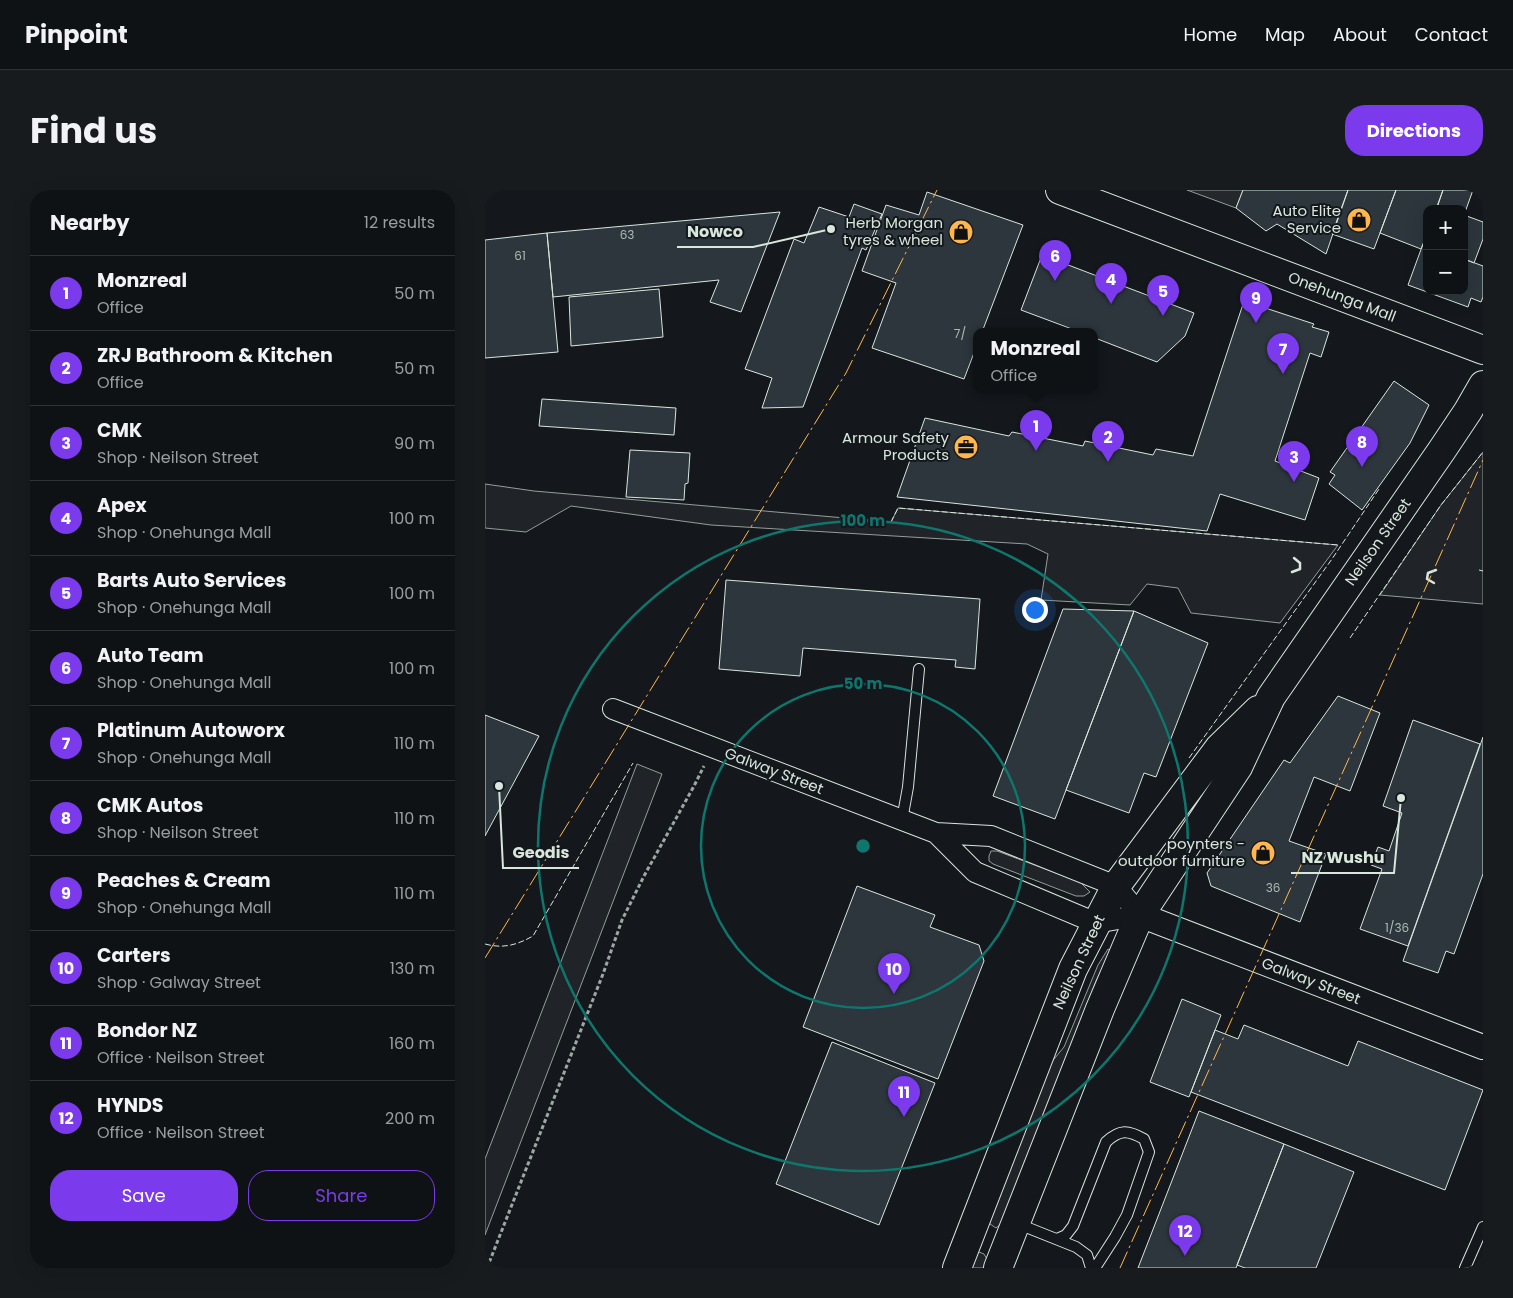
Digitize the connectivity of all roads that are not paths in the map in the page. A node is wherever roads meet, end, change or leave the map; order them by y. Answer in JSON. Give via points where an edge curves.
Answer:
{"nodes":[{"id":1,"x":1060,"y":190,"type":"edge"},
{"id":2,"x":1483,"y":350,"type":"edge"},
{"id":3,"x":1483,"y":385,"type":"edge"},
{"id":4,"x":919,"y":669,"type":"dead end"},
{"id":5,"x":1271,"y":697,"type":"junction"},
{"id":6,"x":613,"y":709,"type":"dead end"},
{"id":7,"x":902,"y":820,"type":"junction"},
{"id":8,"x":936,"y":833,"type":"junction"},
{"id":9,"x":1116,"y":886,"type":"junction"},
{"id":10,"x":1140,"y":915,"type":"junction"},
{"id":11,"x":1096,"y":923,"type":"junction"},
{"id":12,"x":1483,"y":1047,"type":"edge"},
{"id":13,"x":1483,"y":1227,"type":"edge"},
{"id":14,"x":972,"y":1229,"type":"junction"},
{"id":15,"x":1057,"y":1239,"type":"junction"},
{"id":16,"x":1007,"y":1245,"type":"edge"},
{"id":17,"x":957,"y":1268,"type":"edge"},
{"id":18,"x":1091,"y":1268,"type":"edge"},
{"id":19,"x":1095,"y":1268,"type":"edge"},
{"id":20,"x":1465,"y":1268,"type":"edge"}],
"edges":[{"from":1,"to":2,"type":"main road","name":"Onehunga Mall"},
{"from":3,"to":5,"type":"main road","name":"Neilson Street","via":[[1453,434]]},
{"from":4,"to":7,"type":"lane"},
{"from":5,"to":9,"type":"main road","name":"Neilson Street","via":[[1219,748]]},
{"from":5,"to":10,"type":"main road","name":"Neilson Street","via":[[1238,767]]},
{"from":6,"to":7,"type":"street","name":"Galway Street"},
{"from":7,"to":8,"type":"street","name":"Galway Street"},
{"from":8,"to":9,"type":"street","name":"Galway Street","via":[[991,836]]},
{"from":8,"to":11,"type":"street","name":"Galway Street","via":[[975,872]]},
{"from":9,"to":10,"type":"street","name":"Galway Street"},
{"from":9,"to":11,"type":"main road","name":"Neilson Street"},
{"from":10,"to":11,"type":"street"},
{"from":10,"to":12,"type":"street","name":"Galway Street"},
{"from":10,"to":16,"type":"main road","name":"Neilson Street"},
{"from":11,"to":14,"type":"main road","name":"Neilson Street","via":[[1073,969]]},
{"from":13,"to":20,"type":"lane"},
{"from":14,"to":16,"type":"main road"},
{"from":14,"to":17,"type":"main road","name":"Neilson Street"},
{"from":15,"to":16,"type":"lane"},
{"from":15,"to":18,"type":"lane","via":[[1087,1255]]},
{"from":15,"to":19,"type":"lane","via":[[1066,1235],[1073,1226],[1106,1142],[1114,1134],[1124,1132],[1144,1139],[1149,1152],[1127,1215]]}]}
